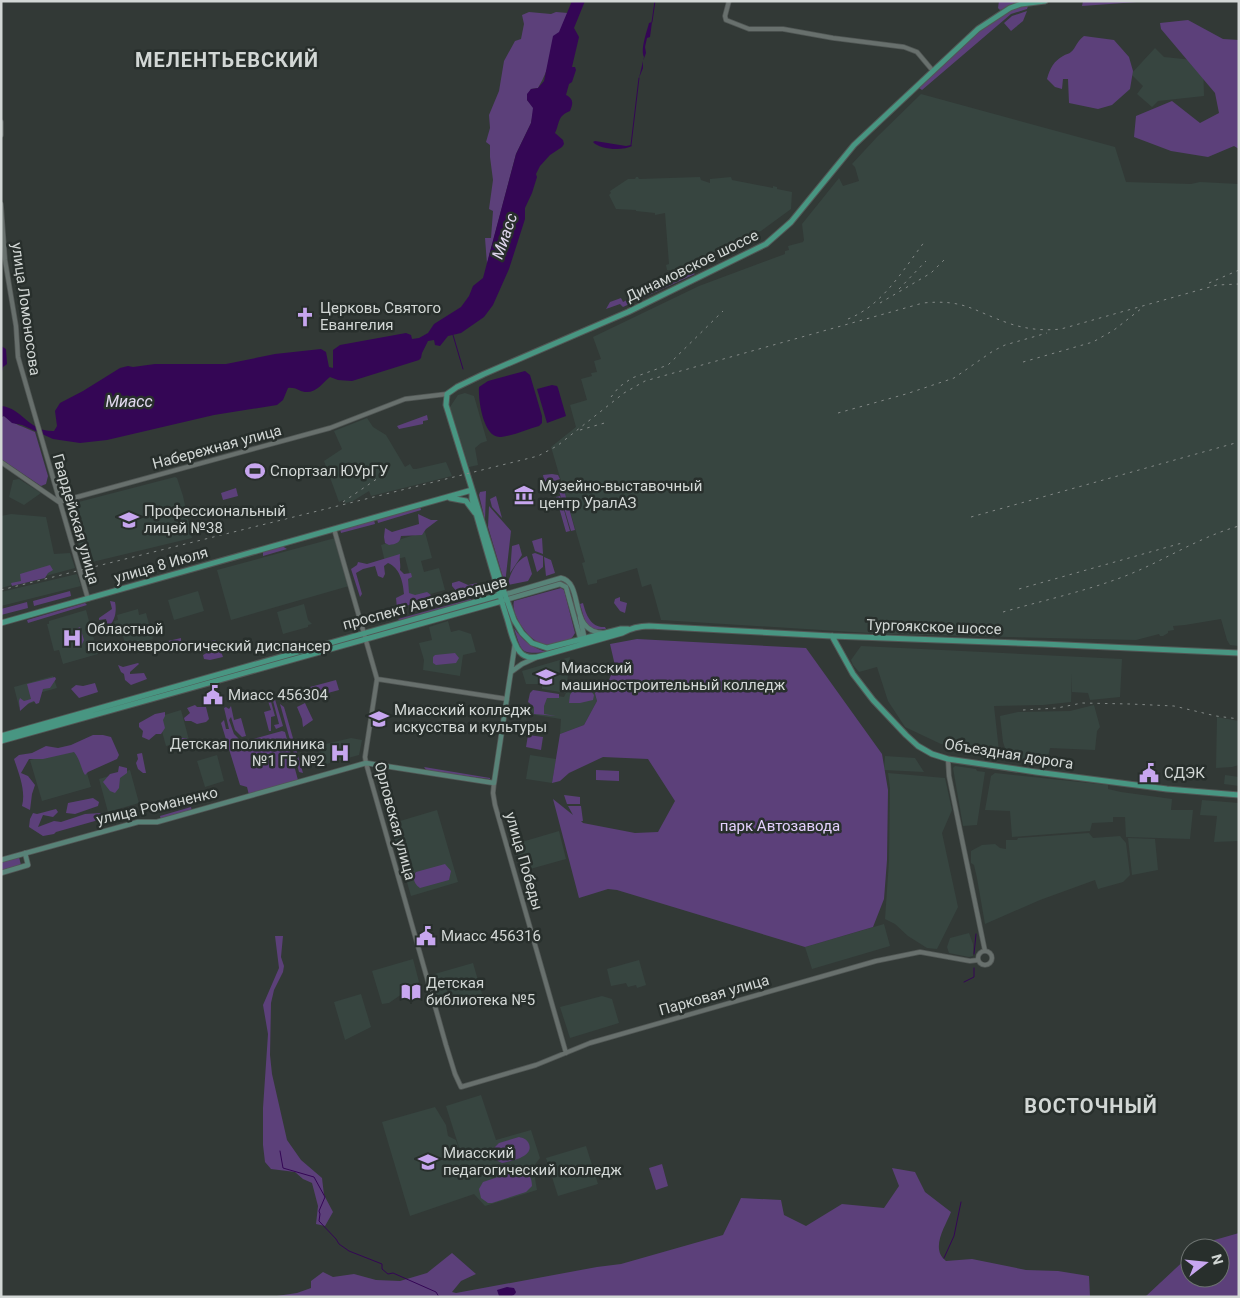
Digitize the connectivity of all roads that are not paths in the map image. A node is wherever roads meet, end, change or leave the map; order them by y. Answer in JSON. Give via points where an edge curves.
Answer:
{"nodes":[{"id":1,"x":729,"y":1,"type":"edge"},
{"id":2,"x":1045,"y":1,"type":"edge"},
{"id":3,"x":933,"y":71,"type":"junction"},
{"id":4,"x":1,"y":122,"type":"edge"},
{"id":5,"x":1,"y":135,"type":"edge"},
{"id":6,"x":1,"y":204,"type":"edge"},
{"id":7,"x":447,"y":394,"type":"junction"},
{"id":8,"x":436,"y":395,"type":"junction"},
{"id":9,"x":446,"y":405,"type":"junction"},
{"id":10,"x":43,"y":446,"type":"joint"},
{"id":11,"x":1,"y":462,"type":"edge"},
{"id":12,"x":472,"y":490,"type":"junction"},
{"id":13,"x":447,"y":497,"type":"junction"},
{"id":14,"x":59,"y":502,"type":"junction"},
{"id":15,"x":478,"y":517,"type":"junction"},
{"id":16,"x":334,"y":529,"type":"junction"},
{"id":17,"x":503,"y":597,"type":"junction"},
{"id":18,"x":88,"y":599,"type":"junction"},
{"id":19,"x":580,"y":616,"type":"junction"},
{"id":20,"x":1,"y":623,"type":"edge"},
{"id":21,"x":628,"y":629,"type":"junction"},
{"id":22,"x":608,"y":633,"type":"junction"},
{"id":23,"x":364,"y":636,"type":"junction"},
{"id":24,"x":832,"y":636,"type":"junction"},
{"id":25,"x":515,"y":642,"type":"junction"},
{"id":26,"x":583,"y":642,"type":"junction"},
{"id":27,"x":1239,"y":654,"type":"edge"},
{"id":28,"x":535,"y":657,"type":"junction"},
{"id":29,"x":511,"y":672,"type":"junction"},
{"id":30,"x":377,"y":679,"type":"junction"},
{"id":31,"x":507,"y":699,"type":"junction"},
{"id":32,"x":1,"y":736,"type":"edge"},
{"id":33,"x":1,"y":741,"type":"edge"},
{"id":34,"x":948,"y":759,"type":"junction"},
{"id":35,"x":366,"y":763,"type":"junction"},
{"id":36,"x":494,"y":783,"type":"junction"},
{"id":37,"x":1239,"y":795,"type":"edge"},
{"id":38,"x":25,"y":853,"type":"junction"},
{"id":39,"x":1,"y":860,"type":"edge"},
{"id":40,"x":1,"y":873,"type":"edge"},
{"id":41,"x":985,"y":951,"type":"junction"},
{"id":42,"x":978,"y":960,"type":"junction"},
{"id":43,"x":566,"y":1053,"type":"junction"},
{"id":44,"x":461,"y":1088,"type":"joint"}],
"edges":[{"from":1,"to":3,"type":"street","via":[[726,20],[749,29],[783,29],[904,47],[917,52]]},
{"from":2,"to":3,"type":"main road","name":"Динамовское шоссе","via":[[1021,4],[999,14]]},
{"from":3,"to":7,"type":"main road","name":"Динамовское шоссе","via":[[854,145],[791,222],[766,244],[606,322],[484,374]]},
{"from":4,"to":5,"type":"street"},
{"from":6,"to":10,"type":"street","name":"улица Ломоносова","via":[[18,357]]},
{"from":7,"to":8,"type":"street","name":"Набережная улица"},
{"from":7,"to":9,"type":"main road"},
{"from":8,"to":9,"type":"street"},
{"from":8,"to":14,"type":"street","name":"Набережная улица","via":[[401,400],[321,431]]},
{"from":9,"to":12,"type":"main road"},
{"from":10,"to":14,"type":"street","name":"Гвардейская улица"},
{"from":11,"to":14,"type":"street"},
{"from":12,"to":13,"type":"main road","name":"улица 8 Июля"},
{"from":12,"to":15,"type":"main road"},
{"from":12,"to":17,"type":"main road"},
{"from":13,"to":15,"type":"main road","via":[[466,501]]},
{"from":13,"to":16,"type":"main road","name":"улица 8 Июля"},
{"from":14,"to":18,"type":"street","name":"Гвардейская улица"},
{"from":15,"to":17,"type":"main road"},
{"from":16,"to":18,"type":"main road","name":"улица 8 Июля"},
{"from":16,"to":23,"type":"street","name":"Орловская улица"},
{"from":17,"to":19,"type":"main road","name":"проспект Автозаводцев","via":[[560,578],[570,584]]},
{"from":17,"to":23,"type":"main road","name":"проспект Автозаводцев"},
{"from":17,"to":25,"type":"main road"},
{"from":17,"to":26,"type":"main road","via":[[518,627],[538,646],[547,648]]},
{"from":17,"to":26,"type":"main road","name":"проспект Автозаводцев","via":[[563,585]]},
{"from":18,"to":20,"type":"main road","name":"улица 8 Июля"},
{"from":19,"to":22,"type":"main road","via":[[592,631]]},
{"from":19,"to":26,"type":"main road"},
{"from":21,"to":22,"type":"main road","name":"Тургоякское шоссе"},
{"from":21,"to":24,"type":"main road","name":"Тургоякское шоссе","via":[[669,627]]},
{"from":21,"to":26,"type":"main road","name":"Тургоякское шоссе"},
{"from":22,"to":26,"type":"main road","name":"Тургоякское шоссе"},
{"from":23,"to":30,"type":"street","name":"Орловская улица"},
{"from":23,"to":32,"type":"main road","name":"проспект Автозаводцев"},
{"from":23,"to":33,"type":"main road","name":"проспект Автозаводцев"},
{"from":24,"to":27,"type":"main road","name":"Тургоякское шоссе"},
{"from":24,"to":34,"type":"main road","name":"Объездная дорога","via":[[859,682],[906,736],[926,751]]},
{"from":25,"to":28,"type":"main road","via":[[525,656]]},
{"from":25,"to":29,"type":"main road","name":"улица Победы"},
{"from":26,"to":28,"type":"main road"},
{"from":28,"to":29,"type":"main road"},
{"from":29,"to":31,"type":"main road","name":"улица Победы"},
{"from":30,"to":31,"type":"street"},
{"from":30,"to":35,"type":"street","name":"Орловская улица"},
{"from":31,"to":36,"type":"main road","name":"улица Победы"},
{"from":34,"to":37,"type":"main road","name":"Объездная дорога","via":[[1159,788]]},
{"from":34,"to":41,"type":"street"},
{"from":35,"to":36,"type":"main road","name":"улица Романенко"},
{"from":35,"to":38,"type":"main road","name":"улица Романенко","via":[[157,822],[138,822]]},
{"from":35,"to":44,"type":"street","name":"Орловская улица"},
{"from":36,"to":43,"type":"street","name":"улица Победы","via":[[496,810]]},
{"from":38,"to":39,"type":"main road","name":"улица Романенко"},
{"from":38,"to":40,"type":"main road","via":[[28,865]]},
{"from":41,"to":42,"type":"street"},
{"from":41,"to":42,"type":"street","via":[[992,956],[992,962],[985,965]]},
{"from":42,"to":43,"type":"street","name":"Парковая улица","via":[[920,952],[901,955],[837,971]]},
{"from":43,"to":44,"type":"street","name":"Парковая улица"}]}
